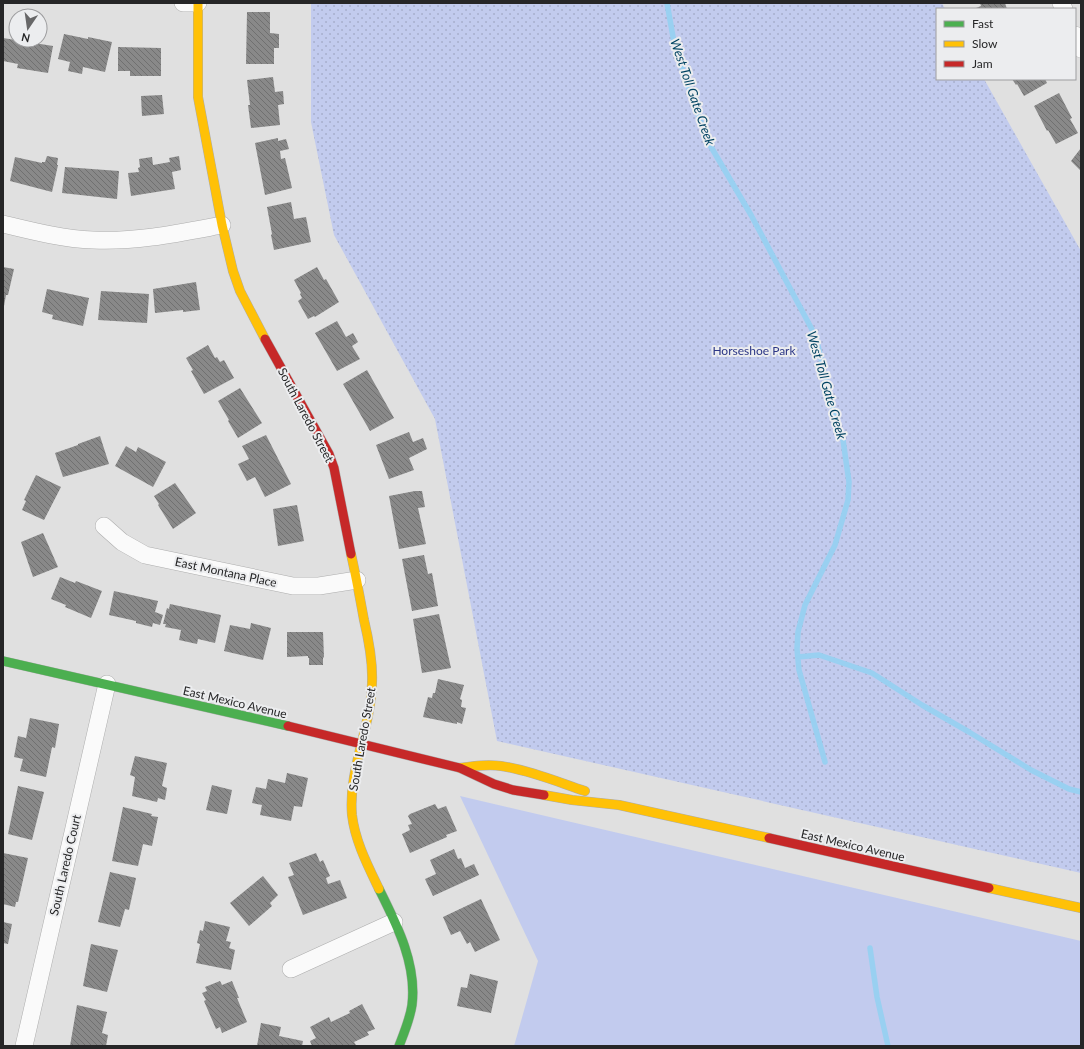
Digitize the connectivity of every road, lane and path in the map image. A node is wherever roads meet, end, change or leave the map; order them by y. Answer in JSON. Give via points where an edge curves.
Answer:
{"nodes":[{"id":1,"x":183,"y":3,"type":"edge"},
{"id":2,"x":198,"y":3,"type":"edge"},
{"id":3,"x":1076,"y":37,"type":"edge"},
{"id":4,"x":1081,"y":49,"type":"edge"},
{"id":5,"x":3,"y":224,"type":"edge"},
{"id":6,"x":222,"y":225,"type":"junction"},
{"id":7,"x":104,"y":526,"type":"dead end"},
{"id":8,"x":357,"y":580,"type":"junction"},
{"id":9,"x":3,"y":661,"type":"edge"},
{"id":10,"x":106,"y":684,"type":"junction"},
{"id":11,"x":362,"y":744,"type":"junction"},
{"id":12,"x":460,"y":768,"type":"junction"},
{"id":13,"x":619,"y":805,"type":"junction"},
{"id":14,"x":1081,"y":908,"type":"edge"},
{"id":15,"x":394,"y":922,"type":"junction"},
{"id":16,"x":291,"y":969,"type":"dead end"},
{"id":17,"x":24,"y":1046,"type":"edge"},
{"id":18,"x":399,"y":1046,"type":"edge"}],
"edges":[{"from":1,"to":2,"type":"street"},
{"from":2,"to":6,"type":"street","name":"South Laredo Street","via":[[198,96]]},
{"from":3,"to":4,"type":"street"},
{"from":5,"to":6,"type":"street","via":[[91,240],[155,238]]},
{"from":6,"to":8,"type":"street","name":"South Laredo Street","via":[[240,291],[329,454]]},
{"from":7,"to":8,"type":"street","name":"East Montana Place","via":[[122,542],[153,557],[293,586],[319,586]]},
{"from":8,"to":11,"type":"street","name":"South Laredo Street","via":[[372,669],[371,697]]},
{"from":9,"to":10,"type":"street","name":"East Mexico Avenue"},
{"from":10,"to":11,"type":"street","name":"East Mexico Avenue"},
{"from":10,"to":17,"type":"street","name":"South Laredo Court"},
{"from":11,"to":12,"type":"street","name":"East Mexico Avenue"},
{"from":11,"to":15,"type":"street","name":"South Laredo Street","via":[[352,793],[352,814],[363,855]]},
{"from":12,"to":13,"type":"street","name":"East Mexico Avenue","via":[[513,790]]},
{"from":12,"to":13,"type":"street","name":"East Mexico Avenue","via":[[489,765],[512,769],[579,789]]},
{"from":13,"to":14,"type":"street","name":"East Mexico Avenue"},
{"from":15,"to":16,"type":"street"},
{"from":15,"to":18,"type":"street","name":"South Laredo Street","via":[[409,958],[413,982],[412,1005]]}]}
